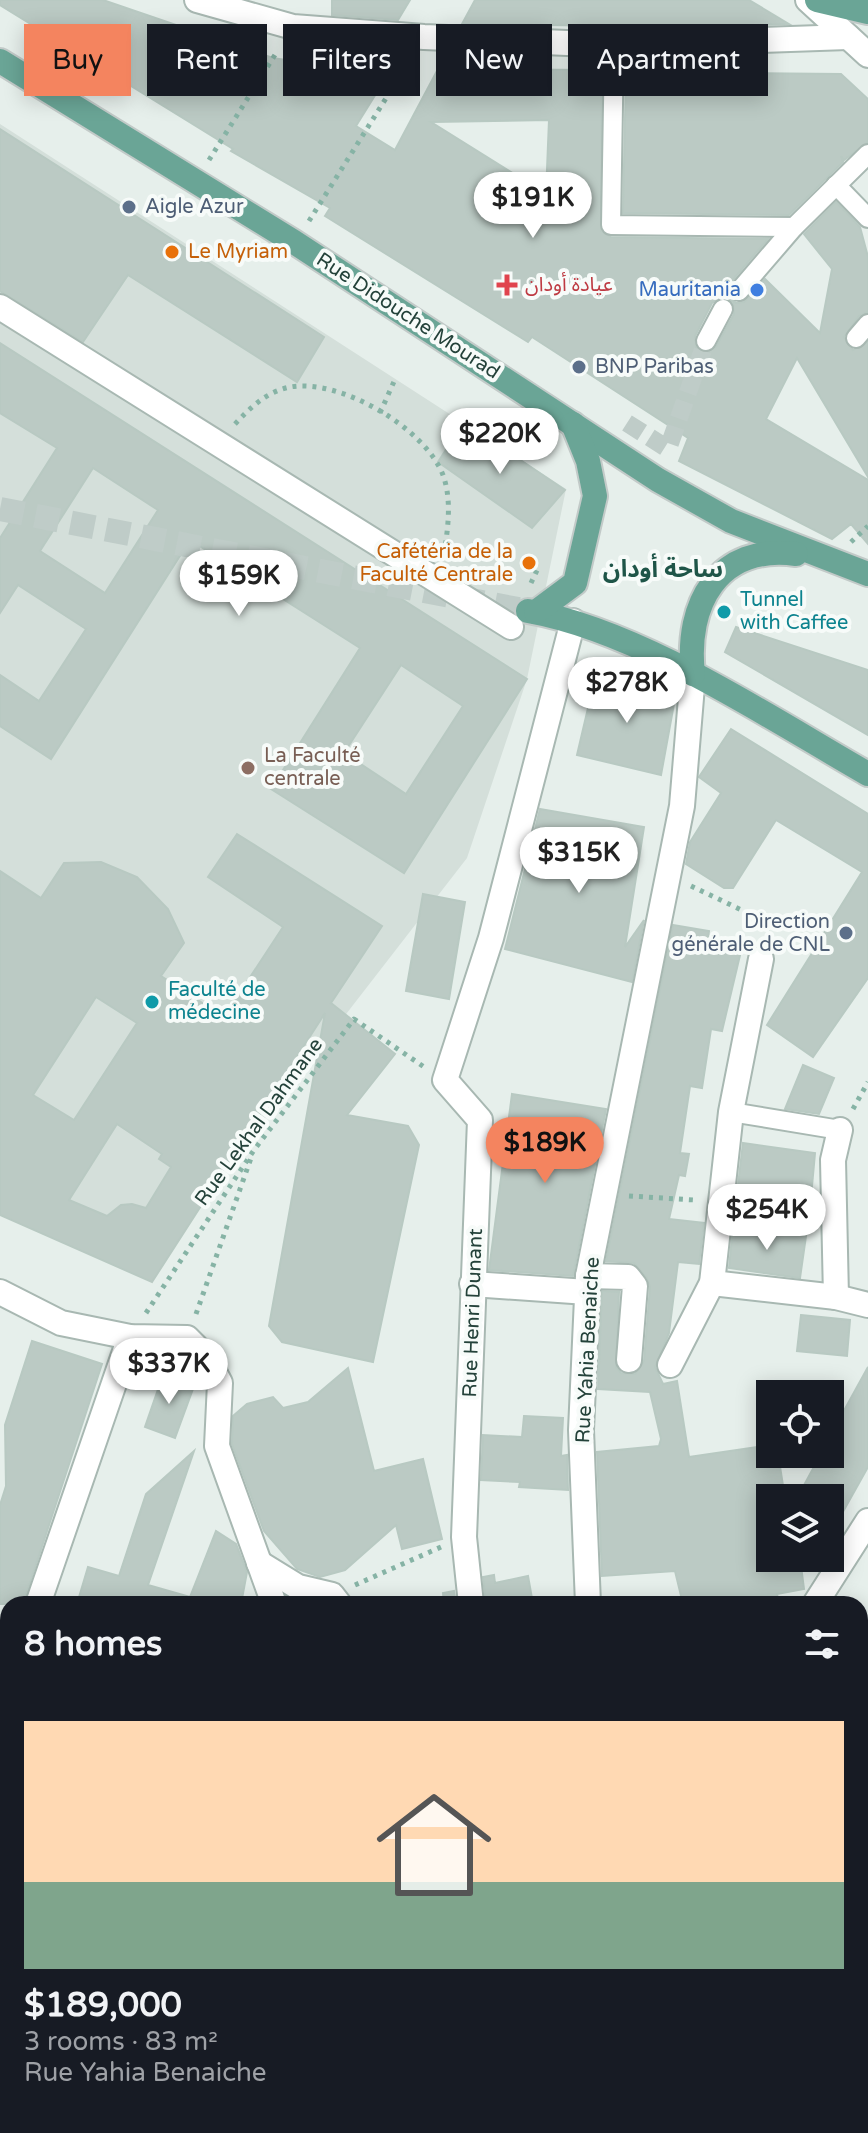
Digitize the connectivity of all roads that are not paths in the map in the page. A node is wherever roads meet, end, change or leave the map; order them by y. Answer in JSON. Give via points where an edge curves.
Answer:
{"nodes":[{"id":1,"x":197,"y":0,"type":"edge"},
{"id":2,"x":806,"y":0,"type":"edge"},
{"id":3,"x":817,"y":0,"type":"edge"},
{"id":4,"x":868,"y":12,"type":"edge"},
{"id":5,"x":848,"y":37,"type":"junction"},
{"id":6,"x":788,"y":39,"type":"junction"},
{"id":7,"x":768,"y":40,"type":"edge"},
{"id":8,"x":568,"y":43,"type":"edge"},
{"id":9,"x":868,"y":55,"type":"edge"},
{"id":10,"x":0,"y":61,"type":"edge"},
{"id":11,"x":613,"y":96,"type":"edge"},
{"id":12,"x":868,"y":154,"type":"edge"},
{"id":13,"x":836,"y":185,"type":"junction"},
{"id":14,"x":868,"y":218,"type":"edge"},
{"id":15,"x":794,"y":227,"type":"junction"},
{"id":16,"x":739,"y":291,"type":"dead end"},
{"id":17,"x":0,"y":307,"type":"edge"},
{"id":18,"x":723,"y":309,"type":"dead end"},
{"id":19,"x":706,"y":341,"type":"tunnel mouth"},
{"id":20,"x":572,"y":424,"type":"junction"},
{"id":21,"x":819,"y":556,"type":"junction"},
{"id":22,"x":868,"y":574,"type":"edge"},
{"id":23,"x":525,"y":617,"type":"junction"},
{"id":24,"x":573,"y":621,"type":"junction"},
{"id":25,"x":693,"y":674,"type":"junction"},
{"id":26,"x":868,"y":774,"type":"edge"},
{"id":27,"x":761,"y":959,"type":"road end"},
{"id":28,"x":731,"y":1112,"type":"junction"},
{"id":29,"x":840,"y":1130,"type":"joint"},
{"id":30,"x":712,"y":1283,"type":"junction"},
{"id":31,"x":472,"y":1284,"type":"junction"},
{"id":32,"x":587,"y":1284,"type":"junction"},
{"id":33,"x":0,"y":1292,"type":"edge"},
{"id":34,"x":836,"y":1297,"type":"junction"},
{"id":35,"x":868,"y":1305,"type":"edge"},
{"id":36,"x":130,"y":1337,"type":"junction"},
{"id":37,"x":629,"y":1360,"type":"dead end"},
{"id":38,"x":670,"y":1365,"type":"dead end"},
{"id":39,"x":868,"y":1521,"type":"edge"},
{"id":40,"x":259,"y":1563,"type":"junction"},
{"id":41,"x":41,"y":1596,"type":"edge"},
{"id":42,"x":271,"y":1596,"type":"edge"},
{"id":43,"x":324,"y":1596,"type":"edge"},
{"id":44,"x":470,"y":1596,"type":"edge"},
{"id":45,"x":588,"y":1596,"type":"edge"},
{"id":46,"x":820,"y":1596,"type":"edge"}],
"edges":[{"from":1,"to":8,"type":"street","via":[[293,27]]},
{"from":2,"to":5,"type":"street"},
{"from":2,"to":6,"type":"street","via":[[803,27]]},
{"from":3,"to":4,"type":"main road"},
{"from":5,"to":6,"type":"street"},
{"from":5,"to":9,"type":"street"},
{"from":6,"to":7,"type":"street"},
{"from":10,"to":20,"type":"main road","name":"Rue Didouche Mourad","via":[[294,242]]},
{"from":11,"to":15,"type":"street","via":[[611,225]]},
{"from":12,"to":13,"type":"street"},
{"from":13,"to":14,"type":"street"},
{"from":13,"to":15,"type":"street"},
{"from":15,"to":16,"type":"street"},
{"from":17,"to":23,"type":"street"},
{"from":18,"to":19,"type":"street"},
{"from":20,"to":21,"type":"main road","name":"Rue Didouche Mourad","via":[[731,521]]},
{"from":20,"to":23,"type":"main road","via":[[595,496],[575,583]]},
{"from":21,"to":22,"type":"main road","name":"Rue Didouche Mourad"},
{"from":21,"to":25,"type":"main road","via":[[768,552],[728,566],[693,623]]},
{"from":23,"to":24,"type":"main road"},
{"from":24,"to":25,"type":"main road"},
{"from":24,"to":31,"type":"street","name":"Rue Henri Dunant","via":[[491,938],[445,1080],[480,1120]]},
{"from":25,"to":26,"type":"main road"},
{"from":25,"to":32,"type":"street","name":"Rue Yahia Benaiche","via":[[682,806]]},
{"from":27,"to":28,"type":"street"},
{"from":28,"to":29,"type":"street"},
{"from":28,"to":30,"type":"street"},
{"from":29,"to":34,"type":"street","via":[[833,1160]]},
{"from":30,"to":34,"type":"street"},
{"from":30,"to":38,"type":"street"},
{"from":31,"to":32,"type":"street"},
{"from":31,"to":44,"type":"street","name":"Rue Henri Dunant","via":[[464,1537]]},
{"from":32,"to":37,"type":"street","via":[[628,1277],[635,1286]]},
{"from":32,"to":45,"type":"street","name":"Rue Yahia Benaiche","via":[[581,1430]]},
{"from":33,"to":36,"type":"street","via":[[61,1323]]},
{"from":34,"to":35,"type":"street"},
{"from":36,"to":40,"type":"street","via":[[187,1338],[206,1357],[220,1383],[217,1446]]},
{"from":36,"to":41,"type":"street"},
{"from":39,"to":46,"type":"street"},
{"from":40,"to":42,"type":"street"},
{"from":40,"to":43,"type":"street"}]}
